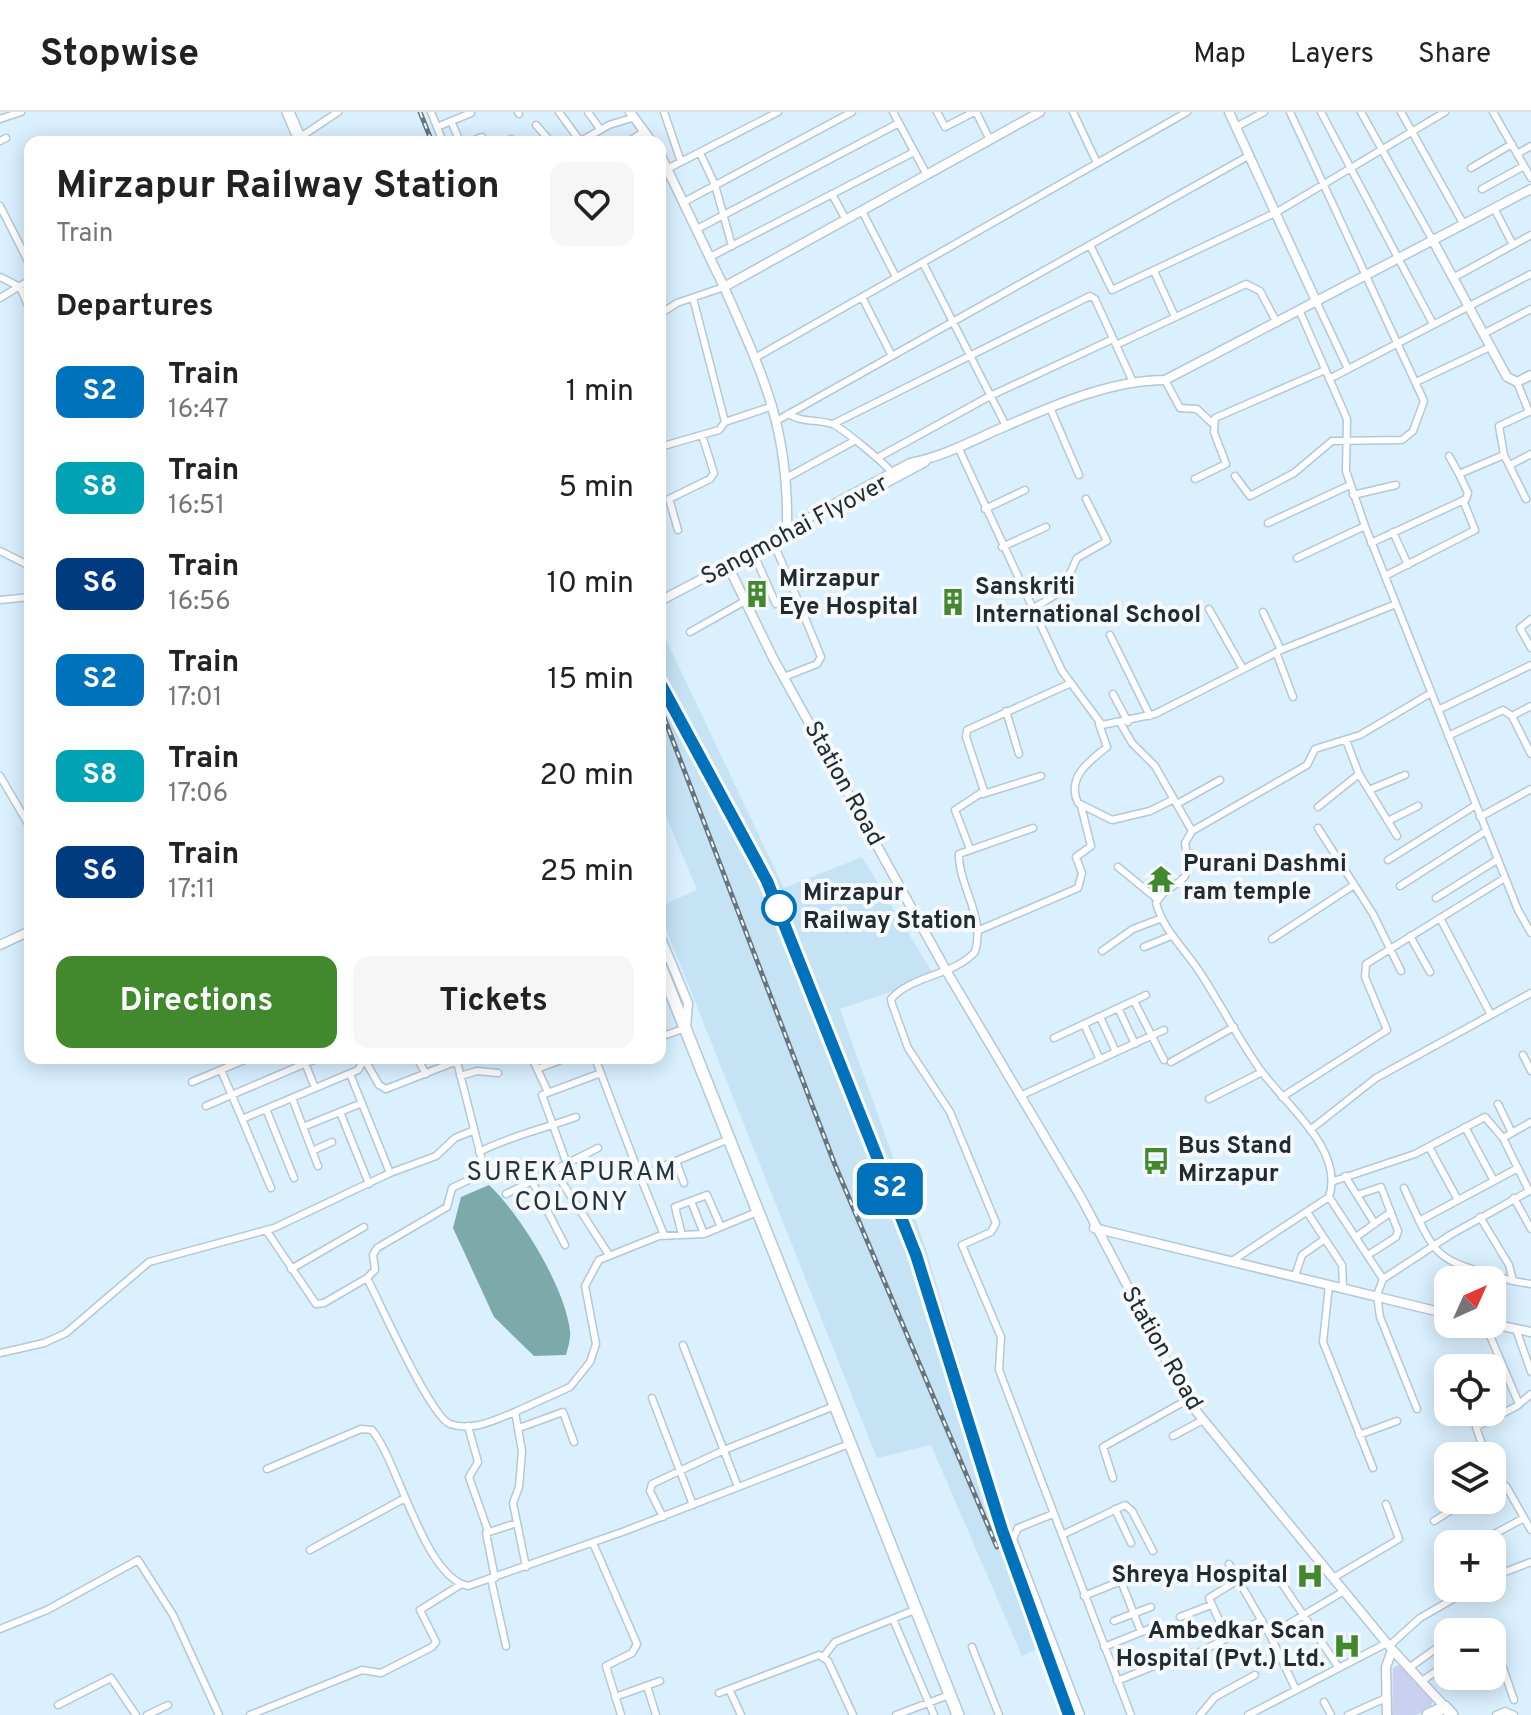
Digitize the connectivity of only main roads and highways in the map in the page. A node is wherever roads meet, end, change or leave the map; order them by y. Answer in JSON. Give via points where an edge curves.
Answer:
{"nodes":[{"id":1,"x":288,"y":112,"type":"edge"},
{"id":2,"x":295,"y":136,"type":"edge"},
{"id":3,"x":666,"y":980,"type":"edge"},
{"id":4,"x":1449,"y":1711,"type":"edge"},
{"id":5,"x":958,"y":1715,"type":"edge"},
{"id":6,"x":1428,"y":1715,"type":"edge"}],
"edges":[{"from":1,"to":2,"type":"highway"},
{"from":3,"to":5,"type":"highway"},
{"from":4,"to":6,"type":"highway"}]}
